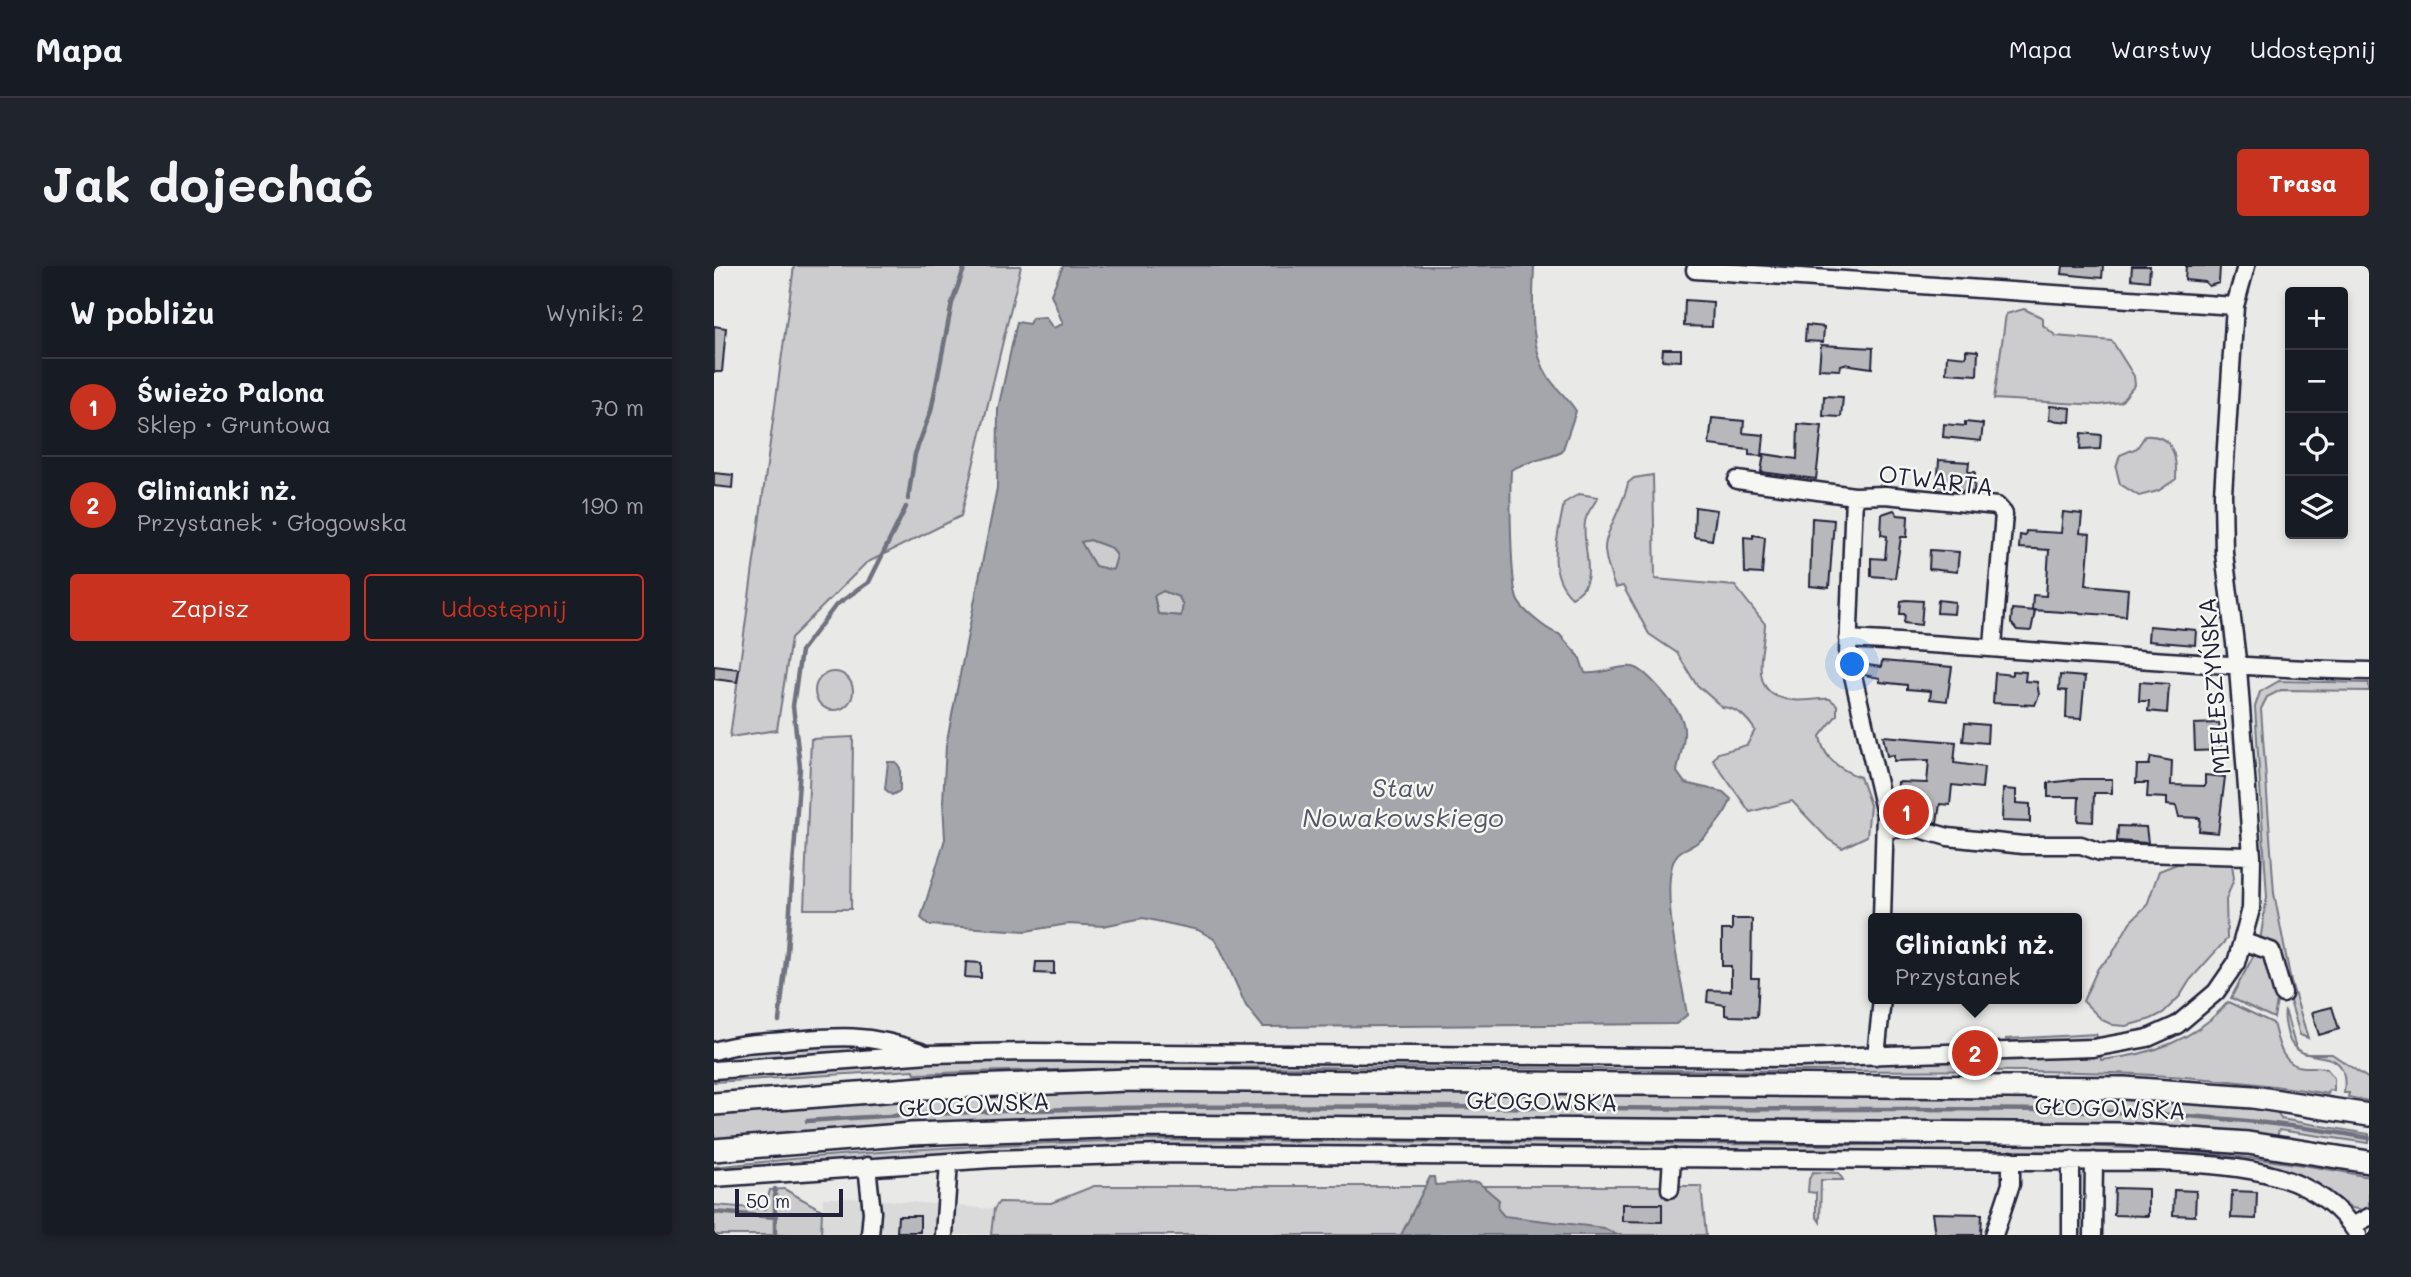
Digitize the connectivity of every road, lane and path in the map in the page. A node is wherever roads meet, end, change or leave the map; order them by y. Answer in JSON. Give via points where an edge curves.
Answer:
{"nodes":[{"id":1,"x":2246,"y":266,"type":"edge"},
{"id":2,"x":1695,"y":270,"type":"dead end"},
{"id":3,"x":2235,"y":306,"type":"junction"},
{"id":4,"x":1737,"y":480,"type":"dead end"},
{"id":5,"x":1854,"y":496,"type":"junction"},
{"id":6,"x":1848,"y":639,"type":"junction"},
{"id":7,"x":1993,"y":646,"type":"junction"},
{"id":8,"x":2238,"y":668,"type":"junction"},
{"id":9,"x":2369,"y":671,"type":"edge"},
{"id":10,"x":1886,"y":829,"type":"junction"},
{"id":11,"x":2252,"y":856,"type":"junction"},
{"id":12,"x":1882,"y":913,"type":"edge"},
{"id":13,"x":2244,"y":942,"type":"junction"},
{"id":14,"x":2283,"y":994,"type":"dead end"},
{"id":15,"x":1881,"y":1004,"type":"edge"},
{"id":16,"x":2129,"y":1044,"type":"joint"},
{"id":17,"x":714,"y":1051,"type":"edge"},
{"id":18,"x":929,"y":1054,"type":"junction"},
{"id":19,"x":1876,"y":1056,"type":"junction"},
{"id":20,"x":714,"y":1070,"type":"edge"},
{"id":21,"x":714,"y":1104,"type":"edge"},
{"id":22,"x":2369,"y":1115,"type":"edge"},
{"id":23,"x":714,"y":1150,"type":"edge"},
{"id":24,"x":1672,"y":1157,"type":"junction"},
{"id":25,"x":2011,"y":1160,"type":"junction"},
{"id":26,"x":2071,"y":1160,"type":"junction"},
{"id":27,"x":2094,"y":1161,"type":"junction"},
{"id":28,"x":949,"y":1162,"type":"junction"},
{"id":29,"x":2369,"y":1162,"type":"edge"},
{"id":30,"x":867,"y":1167,"type":"junction"},
{"id":31,"x":714,"y":1178,"type":"edge"},
{"id":32,"x":1670,"y":1189,"type":"dead end"},
{"id":33,"x":2369,"y":1217,"type":"edge"},
{"id":34,"x":2353,"y":1227,"type":"edge"},
{"id":35,"x":870,"y":1235,"type":"edge"},
{"id":36,"x":944,"y":1235,"type":"edge"},
{"id":37,"x":1994,"y":1235,"type":"edge"},
{"id":38,"x":2071,"y":1235,"type":"edge"},
{"id":39,"x":2093,"y":1235,"type":"edge"}],
"edges":[{"from":1,"to":3,"type":"street","name":"MIELESZYŃSKA"},
{"from":2,"to":3,"type":"street"},
{"from":3,"to":8,"type":"street","name":"MIELESZYŃSKA","via":[[2223,495],[2224,553]]},
{"from":4,"to":5,"type":"street","name":"OTWARTA"},
{"from":5,"to":6,"type":"street"},
{"from":5,"to":7,"type":"street","name":"OTWARTA","via":[[1997,506],[2004,514]]},
{"from":6,"to":7,"type":"street"},
{"from":6,"to":10,"type":"street"},
{"from":7,"to":8,"type":"street"},
{"from":8,"to":9,"type":"street"},
{"from":8,"to":11,"type":"street","name":"MIELESZYŃSKA"},
{"from":10,"to":11,"type":"street","via":[[1916,828],[1948,837],[2040,846],[2081,845],[2100,852]]},
{"from":10,"to":12,"type":"street"},
{"from":11,"to":13,"type":"street","name":"MIELESZYŃSKA","via":[[2252,909]]},
{"from":13,"to":14,"type":"street","via":[[2271,951]]},
{"from":13,"to":16,"type":"street","name":"MIELESZYŃSKA","via":[[2236,963],[2205,1004],[2177,1025]]},
{"from":15,"to":19,"type":"street"},
{"from":16,"to":19,"type":"street","name":"GŁOGOWSKA"},
{"from":17,"to":18,"type":"street","via":[[847,1035],[895,1042]]},
{"from":18,"to":19,"type":"street","name":"GŁOGOWSKA"},
{"from":18,"to":20,"type":"street","name":"GŁOGOWSKA"},
{"from":21,"to":22,"type":"main road","name":"GŁOGOWSKA","via":[[960,1086],[1259,1080],[2124,1088],[2253,1097]]},
{"from":23,"to":29,"type":"main road","name":"GŁOGOWSKA","via":[[975,1131],[1259,1125],[2122,1133],[2248,1143]]},
{"from":24,"to":25,"type":"street","name":"GŁOGOWSKA"},
{"from":24,"to":28,"type":"street","name":"GŁOGOWSKA","via":[[1162,1154]]},
{"from":24,"to":32,"type":"street"},
{"from":25,"to":26,"type":"street","name":"GŁOGOWSKA"},
{"from":25,"to":37,"type":"street","via":[[2011,1184]]},
{"from":26,"to":27,"type":"street","name":"GŁOGOWSKA"},
{"from":26,"to":38,"type":"street"},
{"from":27,"to":34,"type":"street","name":"GŁOGOWSKA","via":[[2211,1165],[2267,1173],[2307,1188]]},
{"from":27,"to":39,"type":"street"},
{"from":28,"to":30,"type":"street","name":"GŁOGOWSKA"},
{"from":28,"to":36,"type":"street"},
{"from":30,"to":31,"type":"street","name":"GŁOGOWSKA"},
{"from":30,"to":35,"type":"street"},
{"from":33,"to":34,"type":"street"}]}
